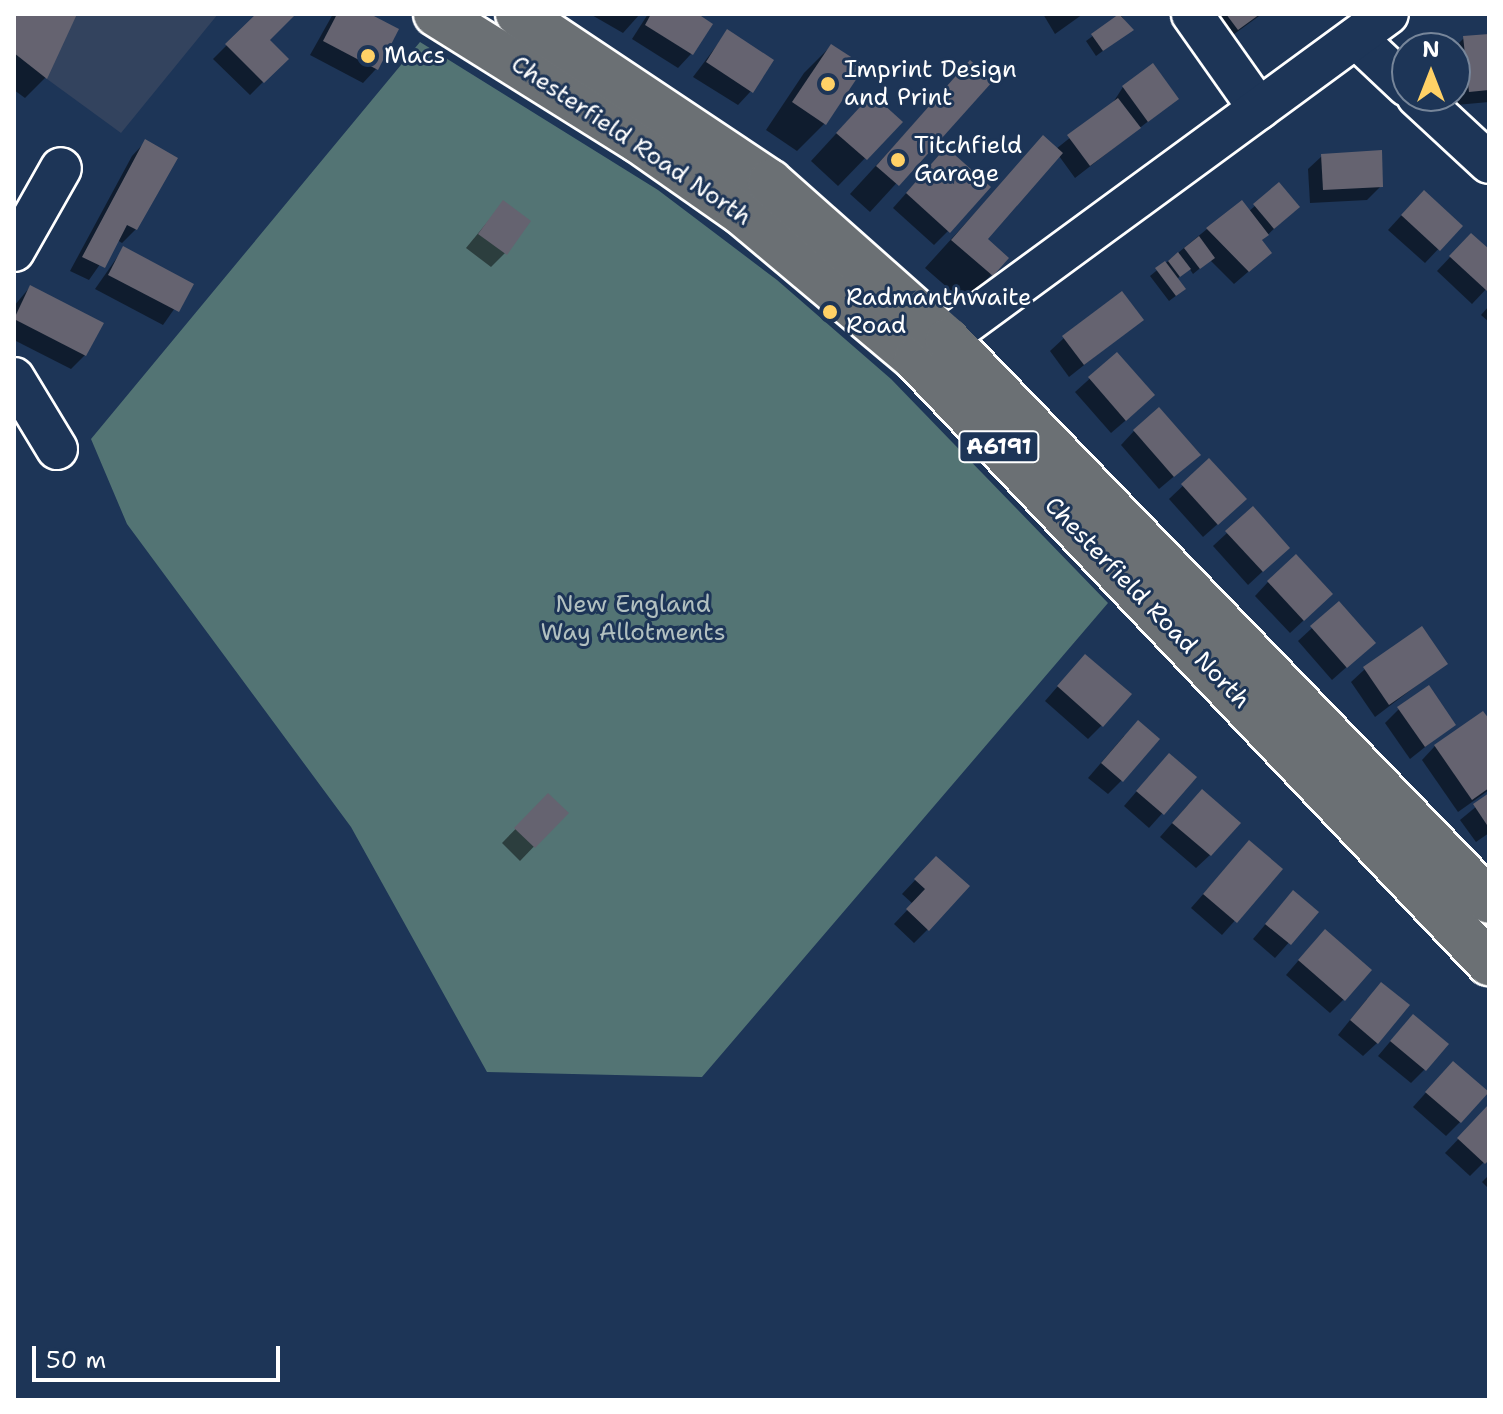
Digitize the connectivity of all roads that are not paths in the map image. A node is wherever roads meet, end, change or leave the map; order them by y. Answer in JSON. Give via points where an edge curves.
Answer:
{"nodes":[{"id":1,"x":436,"y":14,"type":"edge"},
{"id":2,"x":518,"y":14,"type":"edge"},
{"id":3,"x":1192,"y":14,"type":"edge"},
{"id":4,"x":1388,"y":14,"type":"edge"},
{"id":5,"x":1356,"y":38,"type":"junction"},
{"id":6,"x":1391,"y":71,"type":"edge"},
{"id":7,"x":1259,"y":109,"type":"junction"},
{"id":8,"x":1434,"y":112,"type":"edge"},
{"id":9,"x":1489,"y":163,"type":"edge"},
{"id":10,"x":61,"y":168,"type":"dead end"},
{"id":11,"x":14,"y":251,"type":"edge"},
{"id":12,"x":932,"y":350,"type":"junction"},
{"id":13,"x":14,"y":378,"type":"edge"},
{"id":14,"x":57,"y":449,"type":"dead end"},
{"id":15,"x":1331,"y":766,"type":"junction"},
{"id":16,"x":1489,"y":901,"type":"edge"},
{"id":17,"x":1489,"y":963,"type":"edge"}],
"edges":[{"from":1,"to":12,"type":"main road","name":"Chesterfield Road North","number":"A6191","via":[[638,140]]},
{"from":2,"to":12,"type":"main road","name":"Chesterfield Road North","number":"A6191","via":[[770,182]]},
{"from":3,"to":7,"type":"street"},
{"from":4,"to":5,"type":"street"},
{"from":5,"to":6,"type":"street"},
{"from":5,"to":7,"type":"street"},
{"from":7,"to":12,"type":"street"},
{"from":8,"to":9,"type":"street"},
{"from":10,"to":11,"type":"street"},
{"from":12,"to":15,"type":"main road","name":"Chesterfield Road North","number":"A6191"},
{"from":13,"to":14,"type":"street"},
{"from":15,"to":16,"type":"main road","name":"Chesterfield Road North","number":"A6191"},
{"from":15,"to":17,"type":"main road","name":"Chesterfield Road North","number":"A6191"}]}
